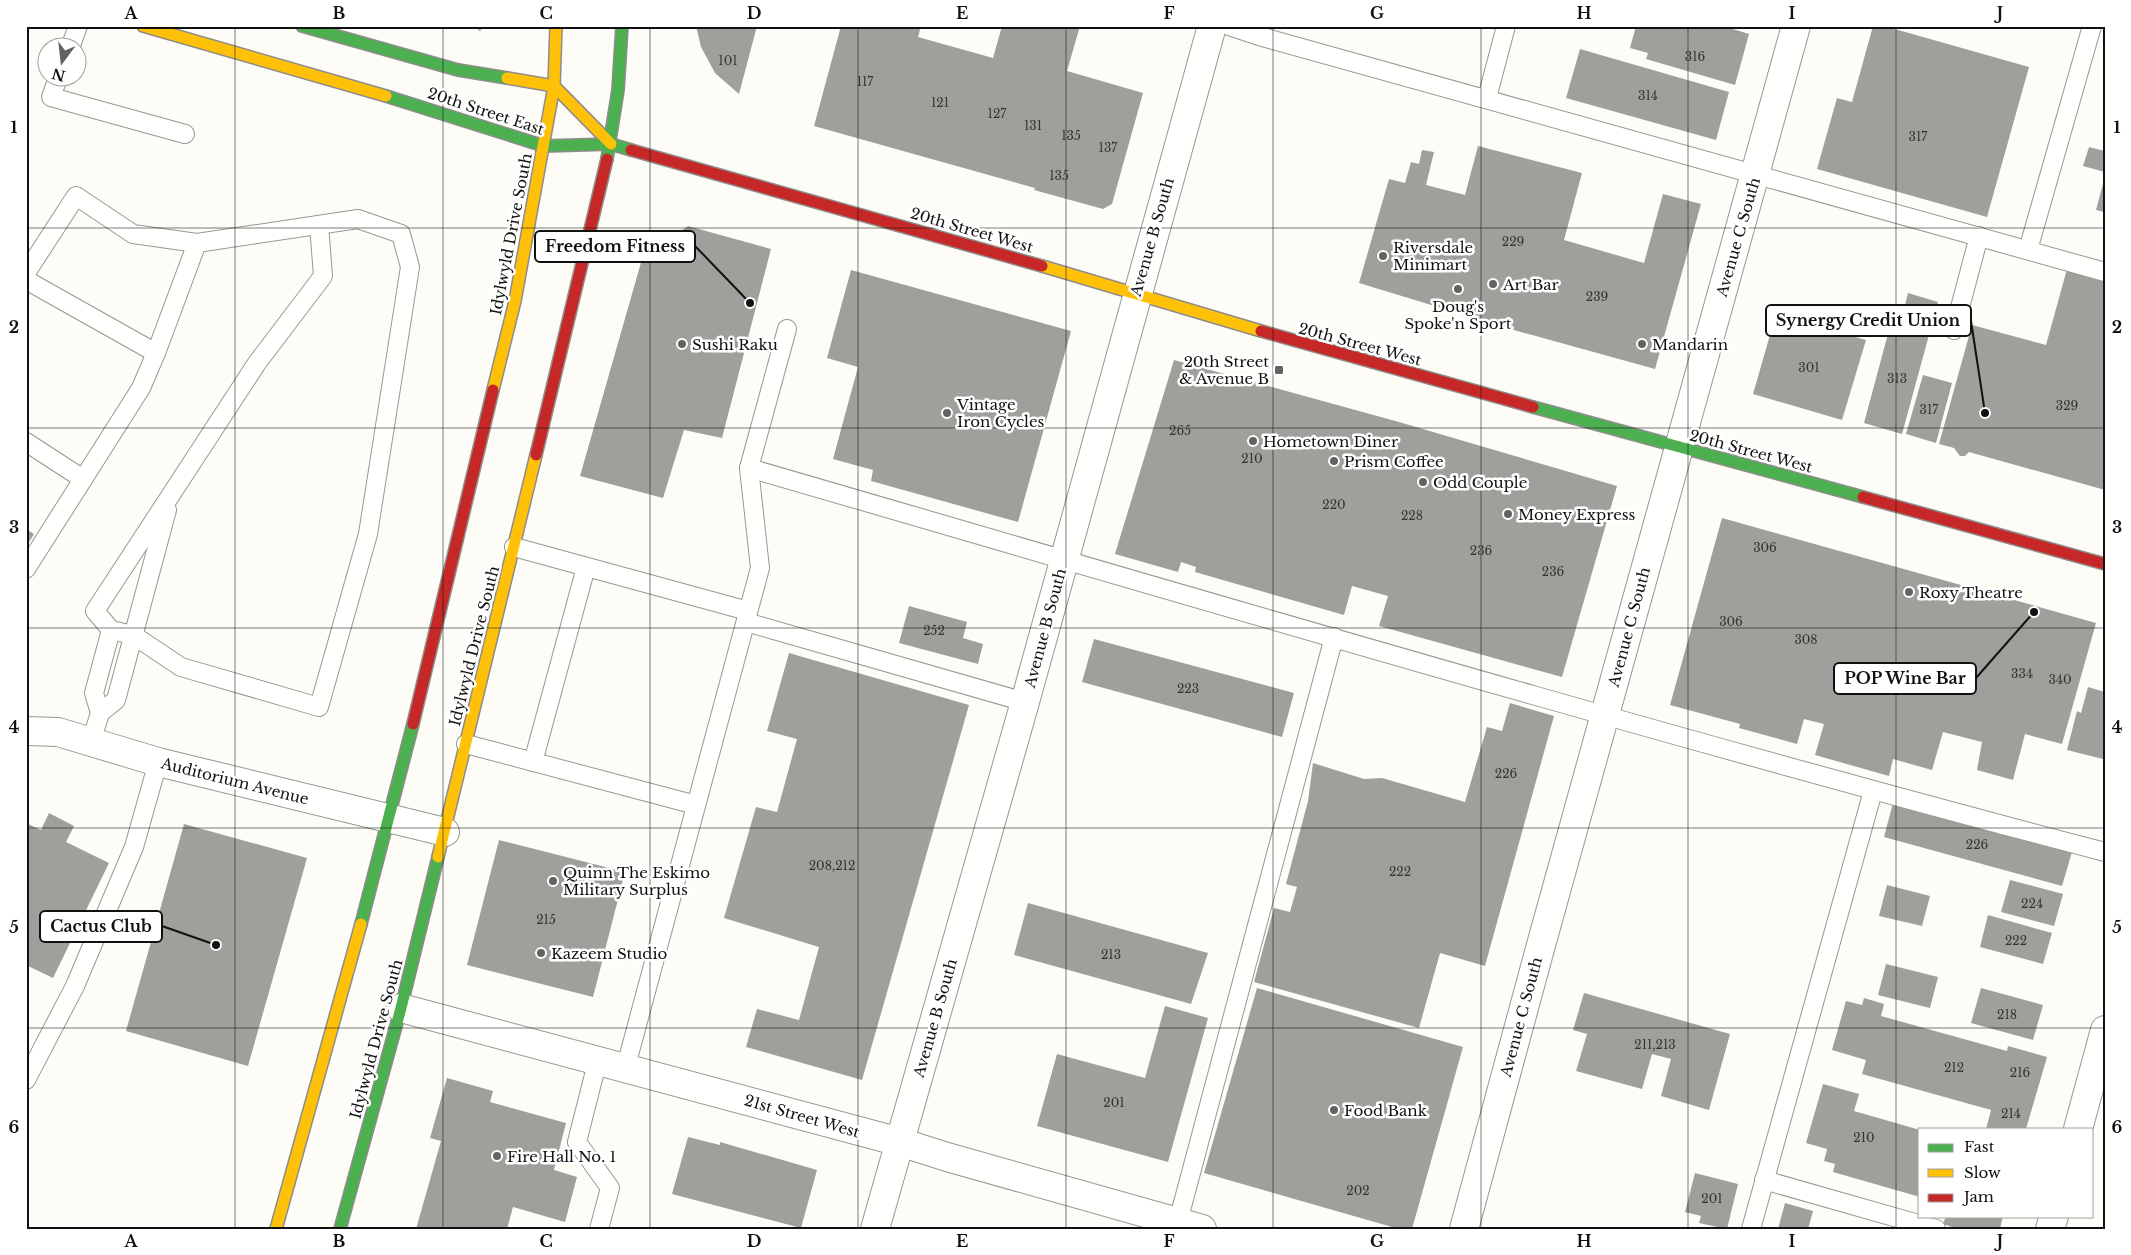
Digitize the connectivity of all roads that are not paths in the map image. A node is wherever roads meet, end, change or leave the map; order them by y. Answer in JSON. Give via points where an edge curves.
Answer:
{"nodes":[{"id":1,"x":78,"y":26,"type":"edge"},
{"id":2,"x":143,"y":26,"type":"edge"},
{"id":3,"x":302,"y":26,"type":"edge"},
{"id":4,"x":556,"y":26,"type":"edge"},
{"id":5,"x":622,"y":26,"type":"edge"},
{"id":6,"x":1212,"y":26,"type":"edge"},
{"id":7,"x":1229,"y":26,"type":"edge"},
{"id":8,"x":1506,"y":26,"type":"edge"},
{"id":9,"x":1796,"y":26,"type":"edge"},
{"id":10,"x":2092,"y":26,"type":"edge"},
{"id":11,"x":633,"y":34,"type":"dead end"},
{"id":12,"x":74,"y":38,"type":"edge"},
{"id":13,"x":622,"y":67,"type":"junction"},
{"id":14,"x":554,"y":86,"type":"junction"},
{"id":15,"x":54,"y":88,"type":"edge"},
{"id":16,"x":1487,"y":98,"type":"junction"},
{"id":17,"x":185,"y":134,"type":"dead end"},
{"id":18,"x":611,"y":144,"type":"junction"},
{"id":19,"x":544,"y":146,"type":"junction"},
{"id":20,"x":1755,"y":174,"type":"junction"},
{"id":21,"x":319,"y":225,"type":"junction"},
{"id":22,"x":1979,"y":236,"type":"junction"},
{"id":23,"x":197,"y":243,"type":"junction"},
{"id":24,"x":2028,"y":250,"type":"junction"},
{"id":25,"x":2105,"y":272,"type":"edge"},
{"id":26,"x":26,"y":273,"type":"edge"},
{"id":27,"x":26,"y":280,"type":"edge"},
{"id":28,"x":1136,"y":294,"type":"junction"},
{"id":29,"x":787,"y":330,"type":"dead end"},
{"id":30,"x":1954,"y":330,"type":"dead end"},
{"id":31,"x":156,"y":353,"type":"junction"},
{"id":32,"x":26,"y":442,"type":"edge"},
{"id":33,"x":1679,"y":447,"type":"junction"},
{"id":34,"x":749,"y":468,"type":"junction"},
{"id":35,"x":83,"y":479,"type":"junction"},
{"id":36,"x":172,"y":494,"type":"junction"},
{"id":37,"x":514,"y":547,"type":"junction"},
{"id":38,"x":1064,"y":559,"type":"junction"},
{"id":39,"x":2105,"y":564,"type":"edge"},
{"id":40,"x":586,"y":567,"type":"junction"},
{"id":41,"x":26,"y":568,"type":"edge"},
{"id":42,"x":747,"y":616,"type":"junction"},
{"id":43,"x":111,"y":630,"type":"junction"},
{"id":44,"x":133,"y":635,"type":"junction"},
{"id":45,"x":1334,"y":637,"type":"junction"},
{"id":46,"x":1025,"y":702,"type":"junction"},
{"id":47,"x":100,"y":713,"type":"junction"},
{"id":48,"x":1605,"y":715,"type":"junction"},
{"id":49,"x":26,"y":731,"type":"edge"},
{"id":50,"x":91,"y":742,"type":"junction"},
{"id":51,"x":466,"y":744,"type":"junction"},
{"id":52,"x":158,"y":762,"type":"junction"},
{"id":53,"x":533,"y":762,"type":"junction"},
{"id":54,"x":1873,"y":791,"type":"junction"},
{"id":55,"x":696,"y":805,"type":"junction"},
{"id":56,"x":390,"y":818,"type":"junction"},
{"id":57,"x":445,"y":832,"type":"junction"},
{"id":58,"x":2105,"y":852,"type":"edge"},
{"id":59,"x":401,"y":1008,"type":"junction"},
{"id":60,"x":2105,"y":1030,"type":"edge"},
{"id":61,"x":598,"y":1059,"type":"junction"},
{"id":62,"x":626,"y":1066,"type":"junction"},
{"id":63,"x":26,"y":1080,"type":"edge"},
{"id":64,"x":2078,"y":1128,"type":"edge"},
{"id":65,"x":900,"y":1142,"type":"junction"},
{"id":66,"x":1764,"y":1180,"type":"junction"},
{"id":67,"x":1185,"y":1226,"type":"edge"},
{"id":68,"x":276,"y":1229,"type":"edge"},
{"id":69,"x":340,"y":1229,"type":"edge"},
{"id":70,"x":599,"y":1229,"type":"edge"},
{"id":71,"x":875,"y":1229,"type":"edge"},
{"id":72,"x":1464,"y":1229,"type":"edge"},
{"id":73,"x":1751,"y":1229,"type":"edge"},
{"id":74,"x":1936,"y":1229,"type":"edge"}],
"edges":[{"from":1,"to":12,"type":"lane"},
{"from":2,"to":19,"type":"main road","name":"20th Street East","via":[[370,91]]},
{"from":3,"to":14,"type":"main road","name":"20th Street East","via":[[458,70]]},
{"from":4,"to":14,"type":"main road","name":"Idylwyld Drive South"},
{"from":5,"to":13,"type":"main road"},
{"from":6,"to":28,"type":"street","name":"Avenue B South"},
{"from":7,"to":16,"type":"lane"},
{"from":8,"to":16,"type":"lane"},
{"from":9,"to":20,"type":"street","name":"Avenue C South"},
{"from":10,"to":24,"type":"lane"},
{"from":11,"to":13,"type":"main road"},
{"from":13,"to":18,"type":"main road","name":"Idylwyld Drive South"},
{"from":14,"to":18,"type":"main road"},
{"from":14,"to":19,"type":"main road","name":"Idylwyld Drive South"},
{"from":15,"to":17,"type":"lane","via":[[51,97]]},
{"from":16,"to":20,"type":"lane"},
{"from":18,"to":19,"type":"main road","name":"20th Street East"},
{"from":18,"to":28,"type":"main road","name":"20th Street West"},
{"from":18,"to":37,"type":"main road","name":"Idylwyld Drive South"},
{"from":19,"to":56,"type":"main road","name":"Idylwyld Drive South","via":[[515,300]]},
{"from":20,"to":22,"type":"lane"},
{"from":20,"to":33,"type":"street","name":"Avenue C South"},
{"from":21,"to":23,"type":"lane"},
{"from":21,"to":36,"type":"lane","via":[[323,276],[257,363]]},
{"from":21,"to":44,"type":"lane","via":[[358,219],[401,234],[410,267],[368,534],[319,707],[181,667]]},
{"from":22,"to":24,"type":"lane"},
{"from":22,"to":30,"type":"lane"},
{"from":23,"to":26,"type":"lane","via":[[133,234],[76,196]]},
{"from":23,"to":31,"type":"lane"},
{"from":24,"to":25,"type":"lane"},
{"from":27,"to":31,"type":"lane"},
{"from":28,"to":33,"type":"main road","name":"20th Street West","via":[[1298,343]]},
{"from":28,"to":38,"type":"street","name":"Avenue B South"},
{"from":29,"to":34,"type":"lane"},
{"from":31,"to":35,"type":"lane","via":[[141,388]]},
{"from":32,"to":35,"type":"lane"},
{"from":33,"to":39,"type":"main road","name":"20th Street West"},
{"from":33,"to":48,"type":"street","name":"Avenue C South"},
{"from":34,"to":38,"type":"lane"},
{"from":34,"to":42,"type":"lane","via":[[760,568]]},
{"from":35,"to":41,"type":"lane"},
{"from":36,"to":43,"type":"lane","via":[[95,611]]},
{"from":36,"to":44,"type":"lane"},
{"from":37,"to":40,"type":"lane"},
{"from":37,"to":51,"type":"main road","name":"Idylwyld Drive South"},
{"from":38,"to":45,"type":"lane"},
{"from":38,"to":46,"type":"street","name":"Avenue B South"},
{"from":40,"to":42,"type":"lane"},
{"from":40,"to":53,"type":"lane"},
{"from":42,"to":46,"type":"lane"},
{"from":42,"to":55,"type":"lane"},
{"from":43,"to":44,"type":"lane"},
{"from":43,"to":47,"type":"lane","via":[[94,693]]},
{"from":44,"to":47,"type":"lane","via":[[116,700]]},
{"from":45,"to":48,"type":"lane"},
{"from":45,"to":67,"type":"lane"},
{"from":46,"to":65,"type":"street","name":"Avenue B South"},
{"from":47,"to":50,"type":"lane"},
{"from":48,"to":54,"type":"lane"},
{"from":48,"to":72,"type":"street","name":"Avenue C South"},
{"from":49,"to":50,"type":"street","name":"Auditorium Avenue","via":[[58,732]]},
{"from":50,"to":52,"type":"street","name":"Auditorium Avenue"},
{"from":51,"to":53,"type":"lane"},
{"from":51,"to":57,"type":"main road","name":"Idylwyld Drive South"},
{"from":52,"to":56,"type":"street","name":"Auditorium Avenue"},
{"from":52,"to":63,"type":"lane","via":[[134,847],[75,986]]},
{"from":53,"to":55,"type":"lane"},
{"from":54,"to":58,"type":"lane"},
{"from":54,"to":66,"type":"lane"},
{"from":55,"to":62,"type":"lane"},
{"from":56,"to":57,"type":"street","name":"Auditorium Avenue"},
{"from":56,"to":68,"type":"main road","name":"Idylwyld Drive South"},
{"from":57,"to":59,"type":"main road","name":"Idylwyld Drive South"},
{"from":59,"to":61,"type":"street","name":"21st Street West"},
{"from":59,"to":69,"type":"main road","name":"Idylwyld Drive South"},
{"from":60,"to":64,"type":"street"},
{"from":61,"to":62,"type":"street","name":"21st Street West"},
{"from":61,"to":70,"type":"lane","via":[[577,1142],[610,1188]]},
{"from":62,"to":65,"type":"street","name":"21st Street West"},
{"from":65,"to":67,"type":"street","name":"21st Street West"},
{"from":65,"to":71,"type":"street","name":"Avenue B South"},
{"from":66,"to":73,"type":"lane"},
{"from":66,"to":74,"type":"lane"}]}
